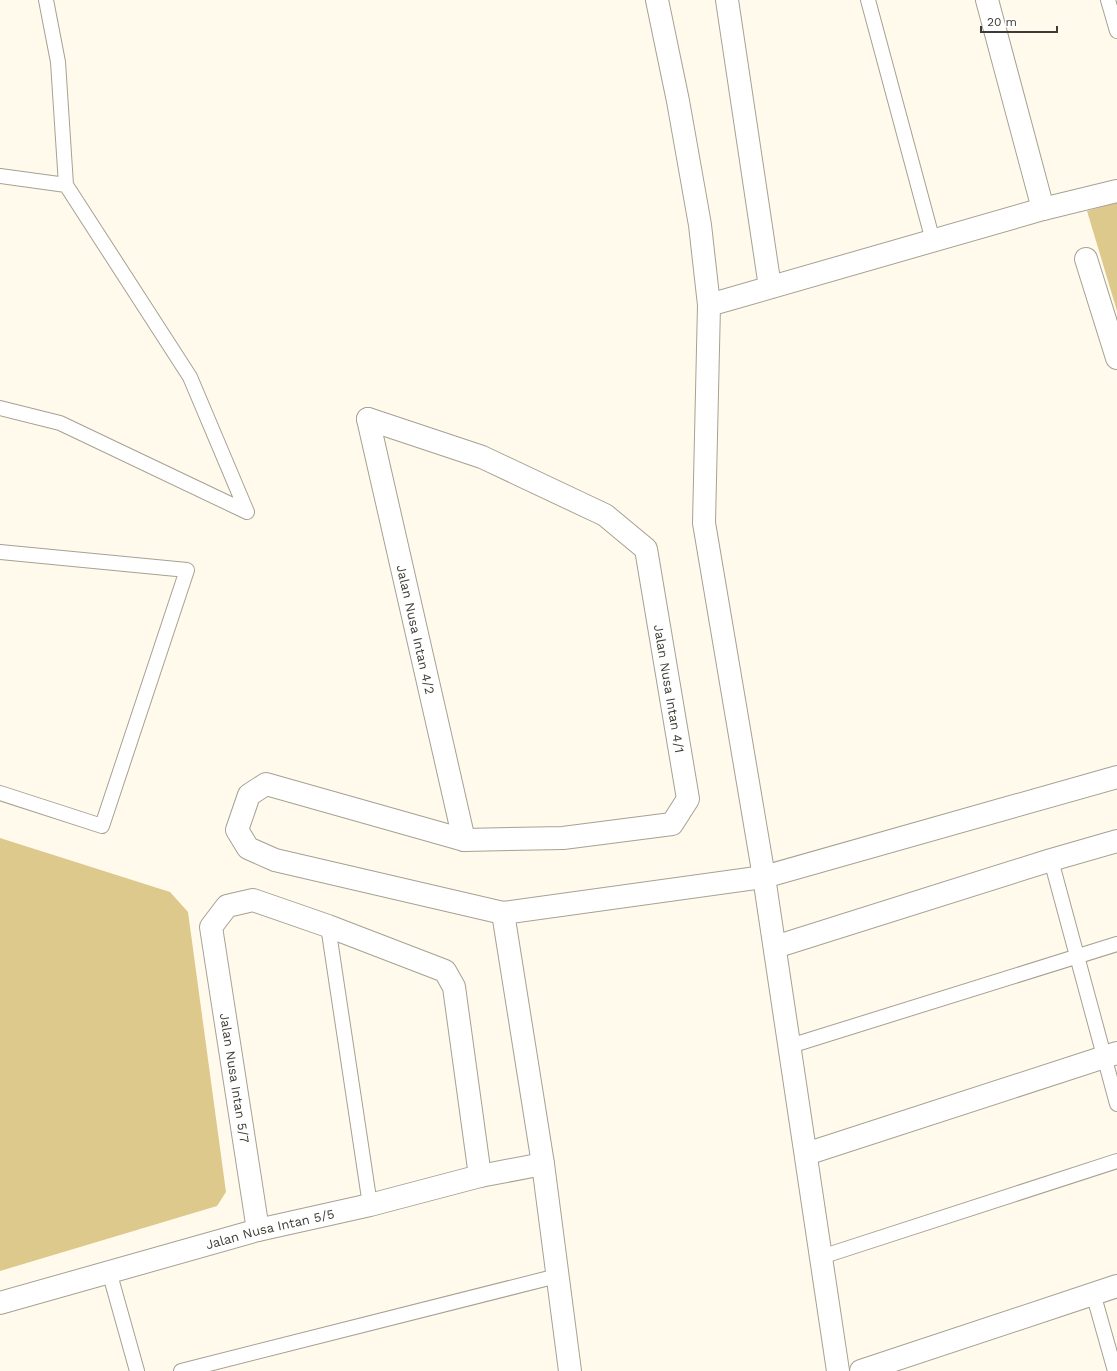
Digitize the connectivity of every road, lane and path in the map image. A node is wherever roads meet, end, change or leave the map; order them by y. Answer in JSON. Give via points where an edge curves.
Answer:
{"nodes":[{"id":1,"x":46,"y":0,"type":"edge"},
{"id":2,"x":657,"y":0,"type":"edge"},
{"id":3,"x":727,"y":0,"type":"edge"},
{"id":4,"x":868,"y":0,"type":"edge"},
{"id":5,"x":987,"y":0,"type":"edge"},
{"id":6,"x":1108,"y":0,"type":"edge"},
{"id":7,"x":1117,"y":31,"type":"edge"},
{"id":8,"x":0,"y":176,"type":"edge"},
{"id":9,"x":66,"y":185,"type":"junction"},
{"id":10,"x":1117,"y":191,"type":"edge"},
{"id":11,"x":1044,"y":210,"type":"junction"},
{"id":12,"x":933,"y":241,"type":"junction"},
{"id":13,"x":1086,"y":259,"type":"dead end"},
{"id":14,"x":770,"y":287,"type":"junction"},
{"id":15,"x":710,"y":305,"type":"junction"},
{"id":16,"x":1117,"y":358,"type":"edge"},
{"id":17,"x":0,"y":408,"type":"edge"},
{"id":18,"x":368,"y":419,"type":"joint"},
{"id":19,"x":0,"y":552,"type":"edge"},
{"id":20,"x":1117,"y":777,"type":"edge"},
{"id":21,"x":0,"y":793,"type":"edge"},
{"id":22,"x":464,"y":840,"type":"junction"},
{"id":23,"x":1117,"y":841,"type":"edge"},
{"id":24,"x":1051,"y":860,"type":"junction"},
{"id":25,"x":764,"y":877,"type":"junction"},
{"id":26,"x":503,"y":913,"type":"junction"},
{"id":27,"x":328,"y":926,"type":"junction"},
{"id":28,"x":1117,"y":944,"type":"edge"},
{"id":29,"x":775,"y":947,"type":"junction"},
{"id":30,"x":1077,"y":955,"type":"junction"},
{"id":31,"x":790,"y":1046,"type":"junction"},
{"id":32,"x":1111,"y":1055,"type":"edge"},
{"id":33,"x":1117,"y":1104,"type":"edge"},
{"id":34,"x":806,"y":1154,"type":"junction"},
{"id":35,"x":1117,"y":1162,"type":"edge"},
{"id":36,"x":543,"y":1164,"type":"junction"},
{"id":37,"x":480,"y":1176,"type":"junction"},
{"id":38,"x":370,"y":1205,"type":"junction"},
{"id":39,"x":258,"y":1230,"type":"junction"},
{"id":40,"x":821,"y":1257,"type":"junction"},
{"id":41,"x":109,"y":1271,"type":"junction"},
{"id":42,"x":558,"y":1276,"type":"junction"},
{"id":43,"x":1117,"y":1286,"type":"edge"},
{"id":44,"x":1093,"y":1293,"type":"junction"},
{"id":45,"x":0,"y":1303,"type":"edge"},
{"id":46,"x":137,"y":1371,"type":"edge"},
{"id":47,"x":181,"y":1371,"type":"edge"},
{"id":48,"x":570,"y":1371,"type":"edge"},
{"id":49,"x":838,"y":1371,"type":"edge"},
{"id":50,"x":861,"y":1371,"type":"edge"},
{"id":51,"x":1115,"y":1371,"type":"edge"}],
"edges":[{"from":1,"to":9,"type":"lane","via":[[58,62]]},
{"from":2,"to":15,"type":"street","via":[[700,226]]},
{"from":3,"to":14,"type":"street"},
{"from":4,"to":12,"type":"lane"},
{"from":5,"to":11,"type":"street"},
{"from":6,"to":7,"type":"lane"},
{"from":8,"to":9,"type":"lane"},
{"from":9,"to":17,"type":"lane","via":[[190,377],[247,512],[60,423]]},
{"from":10,"to":11,"type":"street"},
{"from":11,"to":12,"type":"street"},
{"from":12,"to":14,"type":"street"},
{"from":13,"to":16,"type":"street"},
{"from":14,"to":15,"type":"street"},
{"from":15,"to":25,"type":"street","via":[[704,523]]},
{"from":18,"to":22,"type":"street","name":"Jalan Nusa Intan 4/2"},
{"from":18,"to":22,"type":"street","name":"Jalan Nusa Intan 4/1","via":[[482,457],[605,515],[646,549],[688,800],[672,824],[563,838]]},
{"from":19,"to":21,"type":"lane","via":[[187,570],[102,826]]},
{"from":20,"to":25,"type":"street"},
{"from":22,"to":26,"type":"street","via":[[266,784],[249,795],[237,830],[248,848],[275,860]]},
{"from":23,"to":24,"type":"street"},
{"from":24,"to":29,"type":"street"},
{"from":24,"to":30,"type":"lane"},
{"from":25,"to":26,"type":"street"},
{"from":25,"to":29,"type":"street"},
{"from":26,"to":36,"type":"street"},
{"from":27,"to":37,"type":"street","via":[[445,972],[454,987]]},
{"from":27,"to":38,"type":"lane"},
{"from":27,"to":39,"type":"street","name":"Jalan Nusa Intan 5/7","via":[[253,900],[227,906],[211,926]]},
{"from":28,"to":30,"type":"lane"},
{"from":29,"to":31,"type":"street"},
{"from":30,"to":31,"type":"lane"},
{"from":30,"to":32,"type":"lane"},
{"from":31,"to":34,"type":"street"},
{"from":32,"to":33,"type":"lane"},
{"from":32,"to":34,"type":"street"},
{"from":34,"to":40,"type":"street"},
{"from":35,"to":40,"type":"lane"},
{"from":36,"to":37,"type":"street","name":"Jalan Nusa Intan 5/5"},
{"from":36,"to":42,"type":"street"},
{"from":37,"to":38,"type":"street","name":"Jalan Nusa Intan 5/5"},
{"from":38,"to":39,"type":"street","name":"Jalan Nusa Intan 5/5"},
{"from":39,"to":41,"type":"street","name":"Jalan Nusa Intan 5/5"},
{"from":40,"to":49,"type":"street"},
{"from":41,"to":45,"type":"street","name":"Jalan Nusa Intan 5/5"},
{"from":41,"to":46,"type":"lane"},
{"from":42,"to":47,"type":"lane"},
{"from":42,"to":48,"type":"street"},
{"from":43,"to":44,"type":"street"},
{"from":44,"to":50,"type":"street"},
{"from":44,"to":51,"type":"lane"}]}
